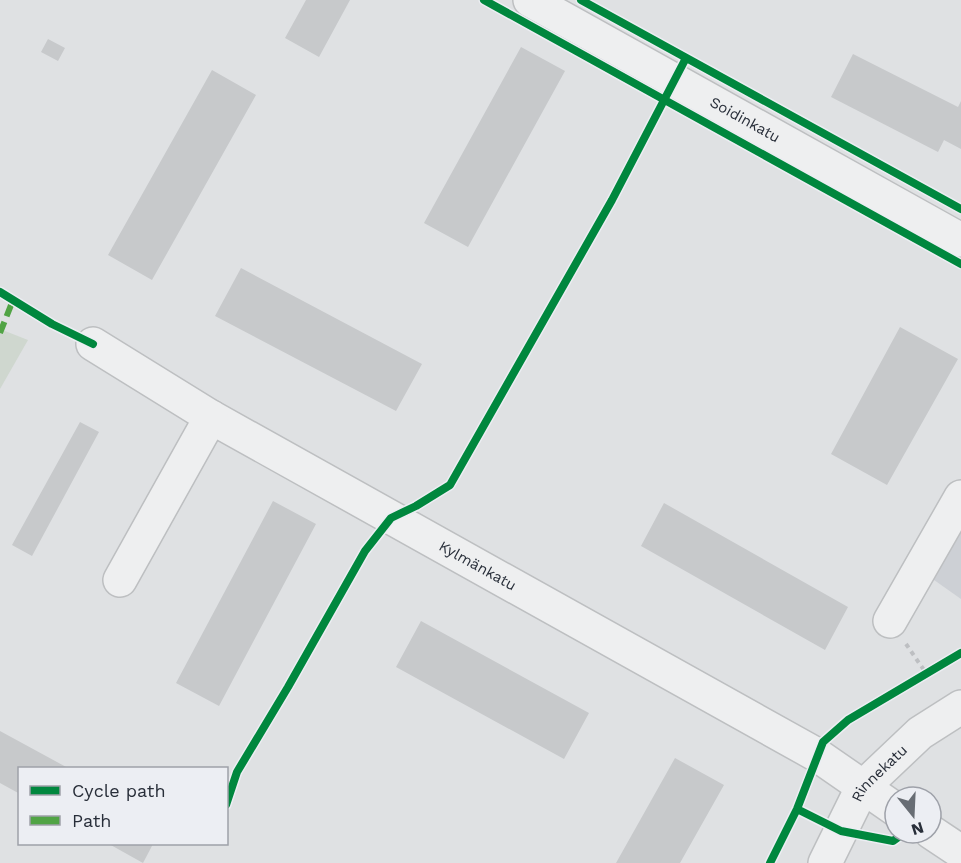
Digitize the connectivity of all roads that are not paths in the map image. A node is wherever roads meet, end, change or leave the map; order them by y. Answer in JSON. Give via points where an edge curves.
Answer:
{"nodes":[{"id":1,"x":530,"y":0,"type":"edge"},
{"id":2,"x":961,"y":240,"type":"edge"},
{"id":3,"x":93,"y":344,"type":"dead end"},
{"id":4,"x":211,"y":417,"type":"junction"},
{"id":5,"x":961,"y":497,"type":"edge"},
{"id":6,"x":120,"y":580,"type":"dead end"},
{"id":7,"x":890,"y":621,"type":"dead end"},
{"id":8,"x":961,"y":707,"type":"edge"},
{"id":9,"x":862,"y":788,"type":"junction"},
{"id":10,"x":883,"y":801,"type":"edge"},
{"id":11,"x":943,"y":840,"type":"edge"},
{"id":12,"x":961,"y":852,"type":"edge"},
{"id":13,"x":825,"y":863,"type":"edge"}],
"edges":[{"from":1,"to":2,"type":"street","name":"Soidinkatu"},
{"from":3,"to":4,"type":"street","name":"Kylmänkatu"},
{"from":4,"to":6,"type":"street"},
{"from":4,"to":9,"type":"street","name":"Kylmänkatu","via":[[817,756]]},
{"from":5,"to":7,"type":"street"},
{"from":8,"to":9,"type":"street","name":"Rinnekatu","via":[[920,733]]},
{"from":9,"to":10,"type":"street","name":"Kylmänkatu"},
{"from":9,"to":13,"type":"street","name":"Rinnekatu"},
{"from":11,"to":12,"type":"street"}]}
